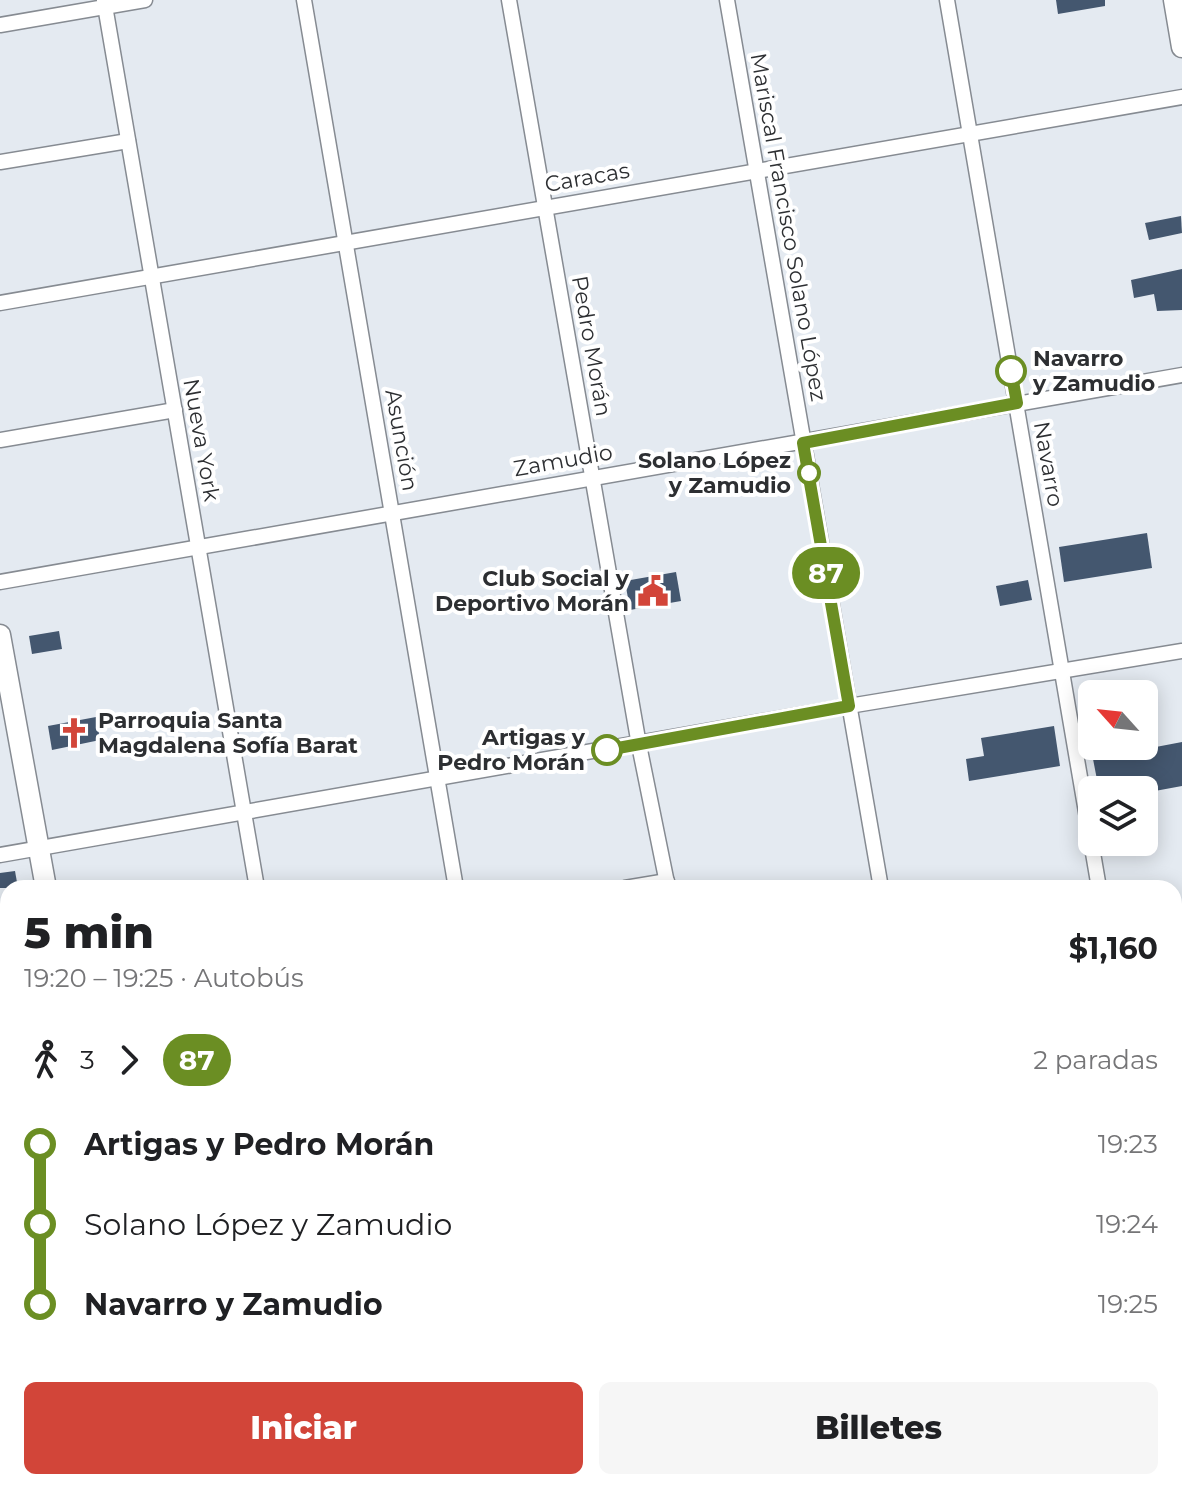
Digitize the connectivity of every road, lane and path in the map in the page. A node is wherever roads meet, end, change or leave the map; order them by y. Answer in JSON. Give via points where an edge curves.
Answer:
{"nodes":[{"id":1,"x":145,"y":0,"type":"edge"},
{"id":2,"x":304,"y":0,"type":"edge"},
{"id":3,"x":509,"y":0,"type":"edge"},
{"id":4,"x":727,"y":0,"type":"edge"},
{"id":5,"x":947,"y":0,"type":"edge"},
{"id":6,"x":1174,"y":0,"type":"edge"},
{"id":7,"x":105,"y":4,"type":"edge"},
{"id":8,"x":0,"y":25,"type":"edge"},
{"id":9,"x":1182,"y":47,"type":"edge"},
{"id":10,"x":1182,"y":97,"type":"edge"},
{"id":11,"x":971,"y":134,"type":"junction"},
{"id":12,"x":128,"y":141,"type":"junction"},
{"id":13,"x":0,"y":162,"type":"edge"},
{"id":14,"x":755,"y":170,"type":"junction"},
{"id":15,"x":545,"y":207,"type":"junction"},
{"id":16,"x":346,"y":242,"type":"junction"},
{"id":17,"x":151,"y":277,"type":"junction"},
{"id":18,"x":0,"y":303,"type":"edge"},
{"id":19,"x":1182,"y":375,"type":"edge"},
{"id":20,"x":1017,"y":403,"type":"junction"},
{"id":21,"x":175,"y":410,"type":"junction"},
{"id":22,"x":0,"y":440,"type":"edge"},
{"id":23,"x":803,"y":443,"type":"junction"},
{"id":24,"x":593,"y":477,"type":"junction"},
{"id":25,"x":392,"y":511,"type":"junction"},
{"id":26,"x":198,"y":548,"type":"junction"},
{"id":27,"x":0,"y":582,"type":"edge"},
{"id":28,"x":0,"y":635,"type":"edge"},
{"id":29,"x":1182,"y":651,"type":"edge"},
{"id":30,"x":1062,"y":671,"type":"junction"},
{"id":31,"x":849,"y":706,"type":"junction"},
{"id":32,"x":639,"y":745,"type":"junction"},
{"id":33,"x":438,"y":780,"type":"junction"},
{"id":34,"x":243,"y":813,"type":"junction"},
{"id":35,"x":39,"y":848,"type":"junction"},
{"id":36,"x":0,"y":855,"type":"edge"},
{"id":37,"x":45,"y":880,"type":"edge"},
{"id":38,"x":256,"y":880,"type":"edge"},
{"id":39,"x":455,"y":880,"type":"edge"},
{"id":40,"x":666,"y":880,"type":"edge"},
{"id":41,"x":880,"y":880,"type":"edge"},
{"id":42,"x":1098,"y":880,"type":"edge"}],
"edges":[{"from":1,"to":7,"type":"street"},
{"from":2,"to":16,"type":"street","name":"Asunción"},
{"from":3,"to":15,"type":"street","name":"Pedro Morán"},
{"from":4,"to":14,"type":"street","name":"Mariscal Francisco Solano López"},
{"from":5,"to":11,"type":"street","name":"Navarro"},
{"from":6,"to":9,"type":"main road"},
{"from":7,"to":8,"type":"street"},
{"from":7,"to":12,"type":"street","name":"Nueva York"},
{"from":10,"to":11,"type":"street","name":"Caracas"},
{"from":11,"to":14,"type":"street","name":"Caracas"},
{"from":11,"to":20,"type":"street","name":"Navarro"},
{"from":12,"to":13,"type":"street"},
{"from":12,"to":17,"type":"street","name":"Nueva York"},
{"from":14,"to":15,"type":"street","name":"Caracas"},
{"from":14,"to":23,"type":"street","name":"Mariscal Francisco Solano López"},
{"from":15,"to":16,"type":"street","name":"Caracas"},
{"from":15,"to":24,"type":"street","name":"Pedro Morán"},
{"from":16,"to":17,"type":"street","name":"Caracas"},
{"from":16,"to":25,"type":"street","name":"Asunción"},
{"from":17,"to":18,"type":"street","name":"Caracas"},
{"from":17,"to":21,"type":"street","name":"Nueva York"},
{"from":19,"to":20,"type":"street","name":"Zamudio"},
{"from":20,"to":23,"type":"street","name":"Zamudio"},
{"from":20,"to":30,"type":"street","name":"Navarro"},
{"from":21,"to":22,"type":"street"},
{"from":21,"to":26,"type":"street","name":"Nueva York"},
{"from":23,"to":24,"type":"street","name":"Zamudio"},
{"from":23,"to":31,"type":"street","name":"Mariscal Francisco Solano López"},
{"from":24,"to":25,"type":"street","name":"Zamudio"},
{"from":24,"to":32,"type":"street","name":"Pedro Morán"},
{"from":25,"to":26,"type":"street","name":"Zamudio"},
{"from":25,"to":33,"type":"street","name":"Asunción"},
{"from":26,"to":27,"type":"street","name":"Zamudio"},
{"from":26,"to":34,"type":"street","name":"Nueva York"},
{"from":28,"to":35,"type":"main road"},
{"from":29,"to":30,"type":"street"},
{"from":30,"to":31,"type":"street"},
{"from":30,"to":42,"type":"street","name":"Navarro"},
{"from":31,"to":32,"type":"street"},
{"from":31,"to":41,"type":"street","name":"Mariscal Francisco Solano López"},
{"from":32,"to":33,"type":"street"},
{"from":32,"to":40,"type":"street","name":"Pedro Morán"},
{"from":33,"to":34,"type":"street"},
{"from":33,"to":39,"type":"street","name":"Asunción"},
{"from":34,"to":35,"type":"street"},
{"from":34,"to":38,"type":"street","name":"Nueva York"},
{"from":35,"to":36,"type":"street"},
{"from":35,"to":37,"type":"main road"}]}
